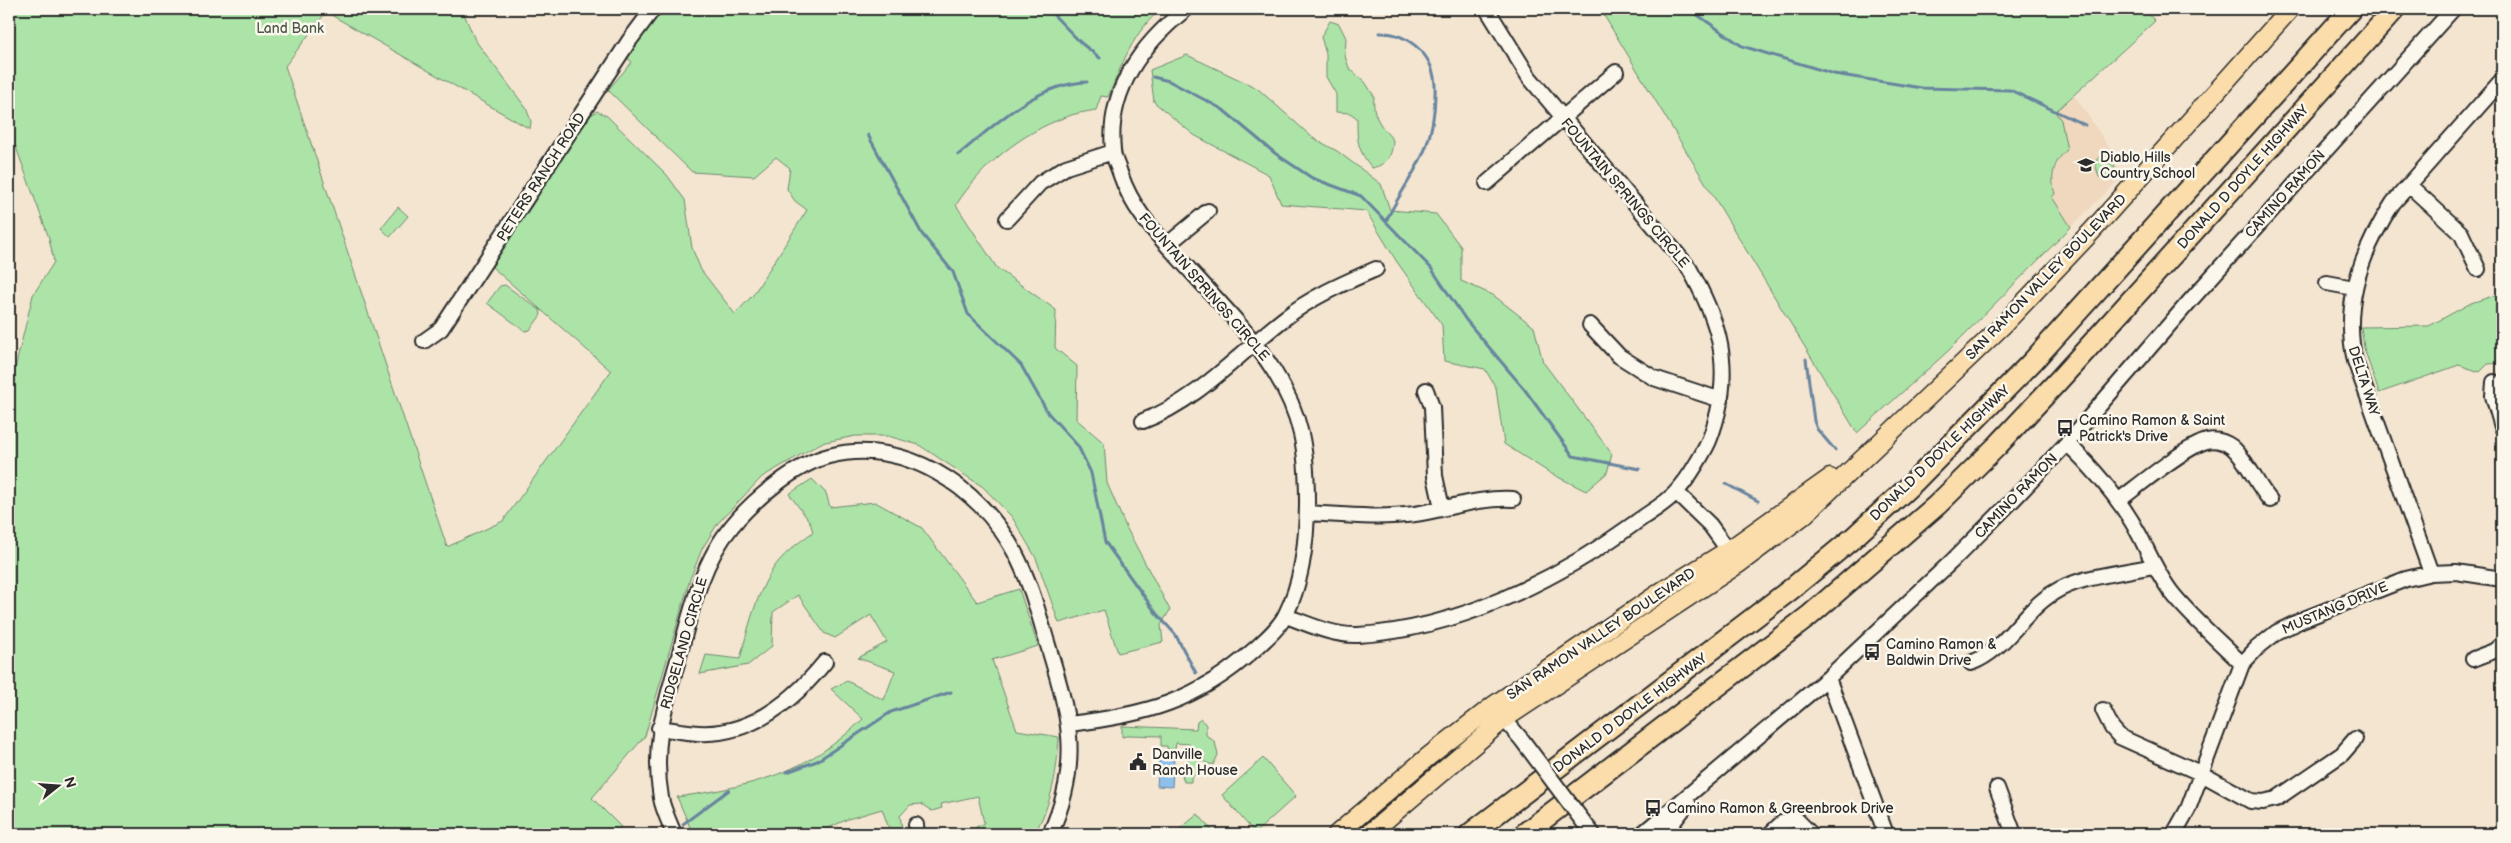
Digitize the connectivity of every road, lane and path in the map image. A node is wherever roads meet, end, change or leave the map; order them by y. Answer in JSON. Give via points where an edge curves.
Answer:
{"nodes":[{"id":1,"x":653,"y":9,"type":"edge"},
{"id":2,"x":1186,"y":9,"type":"edge"},
{"id":3,"x":1487,"y":9,"type":"edge"},
{"id":4,"x":2290,"y":9,"type":"edge"},
{"id":5,"x":2295,"y":9,"type":"edge"},
{"id":6,"x":2351,"y":9,"type":"edge"},
{"id":7,"x":2395,"y":9,"type":"edge"},
{"id":8,"x":2453,"y":9,"type":"edge"},
{"id":9,"x":2270,"y":33,"type":"junction"},
{"id":10,"x":1616,"y":72,"type":"dead end"},
{"id":11,"x":2501,"y":84,"type":"edge"},
{"id":12,"x":1561,"y":118,"type":"junction"},
{"id":13,"x":1113,"y":152,"type":"junction"},
{"id":14,"x":1487,"y":182,"type":"dead end"},
{"id":15,"x":2409,"y":185,"type":"junction"},
{"id":16,"x":1208,"y":211,"type":"dead end"},
{"id":17,"x":1007,"y":218,"type":"dead end"},
{"id":18,"x":1167,"y":245,"type":"junction"},
{"id":19,"x":2478,"y":269,"type":"dead end"},
{"id":20,"x":1376,"y":270,"type":"dead end"},
{"id":21,"x":2328,"y":283,"type":"dead end"},
{"id":22,"x":2354,"y":288,"type":"junction"},
{"id":23,"x":1590,"y":325,"type":"dead end"},
{"id":24,"x":424,"y":341,"type":"dead end"},
{"id":25,"x":1256,"y":344,"type":"junction"},
{"id":26,"x":2494,"y":382,"type":"dead end"},
{"id":27,"x":1426,"y":390,"type":"dead end"},
{"id":28,"x":1721,"y":400,"type":"junction"},
{"id":29,"x":1143,"y":421,"type":"dead end"},
{"id":30,"x":2502,"y":427,"type":"edge"},
{"id":31,"x":2067,"y":443,"type":"junction"},
{"id":32,"x":1676,"y":492,"type":"junction"},
{"id":33,"x":1513,"y":499,"type":"dead end"},
{"id":34,"x":2270,"y":500,"type":"dead end"},
{"id":35,"x":2118,"y":501,"type":"junction"},
{"id":36,"x":1442,"y":508,"type":"junction"},
{"id":37,"x":1307,"y":513,"type":"junction"},
{"id":38,"x":1733,"y":557,"type":"junction"},
{"id":39,"x":2153,"y":566,"type":"junction"},
{"id":40,"x":2432,"y":573,"type":"junction"},
{"id":41,"x":2502,"y":579,"type":"edge"},
{"id":42,"x":1286,"y":616,"type":"junction"},
{"id":43,"x":2502,"y":644,"type":"edge"},
{"id":44,"x":2473,"y":658,"type":"dead end"},
{"id":45,"x":825,"y":662,"type":"dead end"},
{"id":46,"x":1971,"y":663,"type":"dead end"},
{"id":47,"x":2242,"y":664,"type":"junction"},
{"id":48,"x":1828,"y":678,"type":"junction"},
{"id":49,"x":2102,"y":710,"type":"dead end"},
{"id":50,"x":1499,"y":712,"type":"junction"},
{"id":51,"x":1069,"y":724,"type":"junction"},
{"id":52,"x":659,"y":728,"type":"junction"},
{"id":53,"x":2355,"y":739,"type":"dead end"},
{"id":54,"x":2200,"y":773,"type":"junction"},
{"id":55,"x":1701,"y":785,"type":"junction"},
{"id":56,"x":1997,"y":788,"type":"dead end"},
{"id":57,"x":1589,"y":829,"type":"edge"},
{"id":58,"x":674,"y":834,"type":"edge"},
{"id":59,"x":1050,"y":834,"type":"edge"},
{"id":60,"x":1337,"y":834,"type":"edge"},
{"id":61,"x":1369,"y":834,"type":"edge"},
{"id":62,"x":1470,"y":834,"type":"edge"},
{"id":63,"x":1524,"y":834,"type":"edge"},
{"id":64,"x":1642,"y":834,"type":"edge"},
{"id":65,"x":1664,"y":834,"type":"edge"},
{"id":66,"x":1770,"y":834,"type":"edge"},
{"id":67,"x":1810,"y":834,"type":"edge"},
{"id":68,"x":1886,"y":834,"type":"edge"},
{"id":69,"x":2014,"y":834,"type":"edge"},
{"id":70,"x":2174,"y":834,"type":"edge"}],
"edges":[{"from":1,"to":24,"type":"street","name":"PETERS RANCH ROAD","via":[[441,329]]},
{"from":2,"to":13,"type":"street","name":"FOUNTAIN SPRINGS CIRCLE","via":[[1147,45],[1130,69],[1118,97]]},
{"from":3,"to":12,"type":"street","name":"FOUNTAIN SPRINGS CIRCLE","via":[[1528,77]]},
{"from":4,"to":9,"type":"main road","name":"SAN RAMON VALLEY BOULEVARD"},
{"from":5,"to":9,"type":"main road","name":"SAN RAMON VALLEY BOULEVARD"},
{"from":6,"to":62,"type":"highway","name":"DONALD D DOYLE HIGHWAY","via":[[2033,361],[1913,483],[1790,590]]},
{"from":7,"to":63,"type":"highway","name":"DONALD D DOYLE HIGHWAY","via":[[2058,382],[1936,505],[1809,616]]},
{"from":8,"to":31,"type":"street","name":"CAMINO RAMON"},
{"from":9,"to":38,"type":"main road","name":"SAN RAMON VALLEY BOULEVARD","via":[[2008,319],[1804,515]]},
{"from":10,"to":12,"type":"street"},
{"from":11,"to":15,"type":"street","name":"DELTA WAY"},
{"from":12,"to":14,"type":"street"},
{"from":12,"to":28,"type":"street","name":"FOUNTAIN SPRINGS CIRCLE","via":[[1690,268],[1708,302],[1719,333],[1724,371]]},
{"from":13,"to":17,"type":"street","via":[[1066,167],[1040,183]]},
{"from":13,"to":18,"type":"street","name":"FOUNTAIN SPRINGS CIRCLE","via":[[1127,192],[1146,224]]},
{"from":15,"to":19,"type":"street","via":[[2461,233]]},
{"from":15,"to":22,"type":"street","name":"DELTA WAY","via":[[2380,222]]},
{"from":16,"to":18,"type":"street"},
{"from":18,"to":25,"type":"street","name":"FOUNTAIN SPRINGS CIRCLE"},
{"from":20,"to":25,"type":"street","via":[[1314,297],[1284,318]]},
{"from":21,"to":22,"type":"street"},
{"from":22,"to":40,"type":"street","name":"DELTA WAY","via":[[2350,339],[2355,361]]},
{"from":23,"to":28,"type":"street","via":[[1619,356],[1654,378]]},
{"from":25,"to":29,"type":"street","via":[[1174,407]]},
{"from":25,"to":37,"type":"street","name":"FOUNTAIN SPRINGS CIRCLE","via":[[1292,402],[1303,432],[1307,461]]},
{"from":26,"to":30,"type":"street","via":[[2493,396]]},
{"from":27,"to":36,"type":"street","via":[[1432,407],[1435,476]]},
{"from":28,"to":32,"type":"street","name":"FOUNTAIN SPRINGS CIRCLE","via":[[1706,447]]},
{"from":31,"to":35,"type":"street","via":[[2100,476]]},
{"from":31,"to":48,"type":"street","name":"CAMINO RAMON","via":[[1951,562]]},
{"from":32,"to":38,"type":"street","via":[[1710,525]]},
{"from":32,"to":42,"type":"street","name":"FOUNTAIN SPRINGS CIRCLE","via":[[1605,545],[1549,578],[1492,604],[1428,622],[1357,635],[1324,630]]},
{"from":33,"to":36,"type":"street","via":[[1493,498]]},
{"from":34,"to":35,"type":"street","via":[[2256,484],[2245,462],[2232,447],[2220,441],[2199,444]]},
{"from":35,"to":39,"type":"street","via":[[2140,536]]},
{"from":36,"to":37,"type":"street","via":[[1379,518]]},
{"from":37,"to":42,"type":"street","name":"FOUNTAIN SPRINGS CIRCLE","via":[[1301,575]]},
{"from":38,"to":50,"type":"main road","name":"SAN RAMON VALLEY BOULEVARD"},
{"from":39,"to":46,"type":"street","via":[[2069,584],[2052,593],[2027,614],[1994,650]]},
{"from":39,"to":47,"type":"street","via":[[2173,594]]},
{"from":40,"to":41,"type":"street","name":"MUSTANG DRIVE","via":[[2456,572]]},
{"from":40,"to":47,"type":"street","name":"MUSTANG DRIVE","via":[[2406,579],[2304,619],[2277,632]]},
{"from":42,"to":51,"type":"street","name":"FOUNTAIN SPRINGS CIRCLE","via":[[1235,667],[1201,689],[1166,706],[1122,718]]},
{"from":43,"to":44,"type":"street","via":[[2494,651]]},
{"from":45,"to":52,"type":"street","via":[[786,703],[754,721],[726,730],[700,733]]},
{"from":47,"to":54,"type":"street","name":"MUSTANG DRIVE"},
{"from":48,"to":55,"type":"street","name":"CAMINO RAMON"},
{"from":48,"to":68,"type":"street"},
{"from":49,"to":54,"type":"street","via":[[2120,737]]},
{"from":50,"to":57,"type":"street","bridge":true},
{"from":50,"to":60,"type":"main road","name":"SAN RAMON VALLEY BOULEVARD","via":[[1429,756]]},
{"from":50,"to":61,"type":"main road","name":"SAN RAMON VALLEY BOULEVARD"},
{"from":51,"to":52,"type":"street","name":"RIDGELAND CIRCLE","via":[[1066,703],[1029,582],[1013,549],[994,522],[946,477],[914,461],[856,451],[827,456],[799,469],[767,491],[731,526],[705,569]]},
{"from":51,"to":59,"type":"street","name":"RIDGELAND CIRCLE","via":[[1069,769],[1061,810]]},
{"from":52,"to":58,"type":"street","name":"RIDGELAND CIRCLE","via":[[657,758],[661,800]]},
{"from":53,"to":54,"type":"street","via":[[2342,754],[2276,799],[2263,802],[2251,801]]},
{"from":54,"to":70,"type":"street","name":"MUSTANG DRIVE","via":[[2188,809]]},
{"from":55,"to":64,"type":"street","name":"CAMINO RAMON"},
{"from":55,"to":65,"type":"street"},
{"from":56,"to":69,"type":"street"},
{"from":66,"to":67,"type":"street","via":[[1782,823],[1796,819]]}]}
